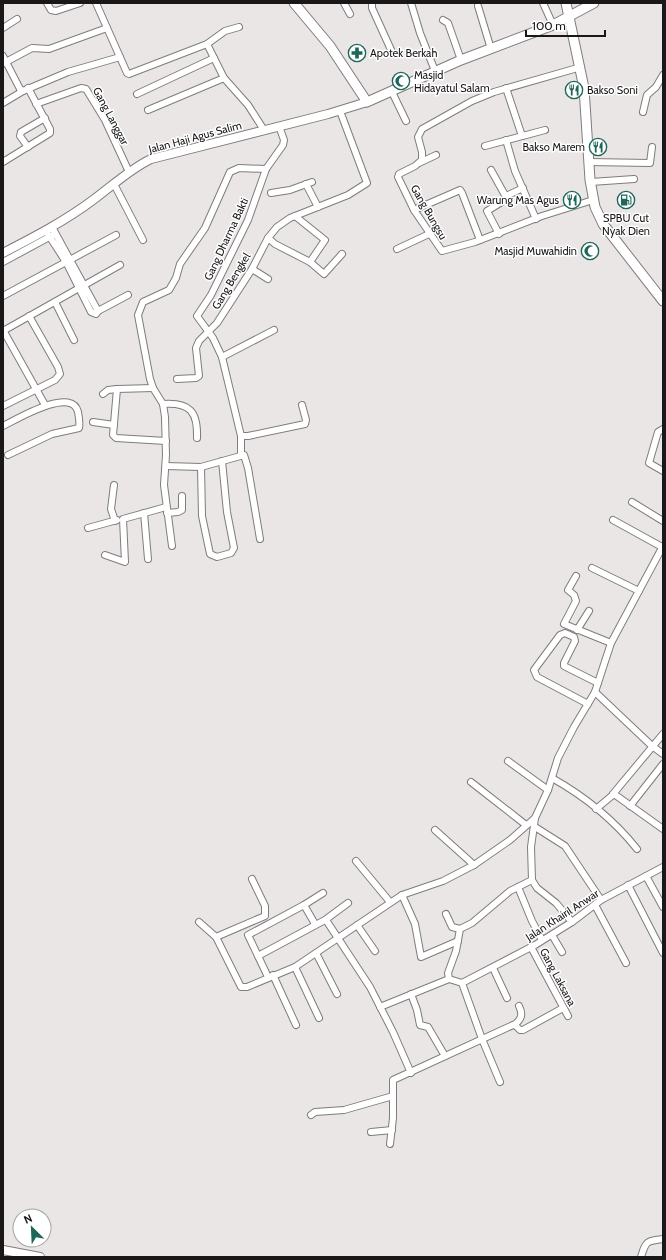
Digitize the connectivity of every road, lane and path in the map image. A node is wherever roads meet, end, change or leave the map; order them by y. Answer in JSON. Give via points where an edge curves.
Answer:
{"nodes":[{"id":1,"x":47,"y":3,"type":"edge"},
{"id":2,"x":80,"y":3,"type":"edge"},
{"id":3,"x":96,"y":3,"type":"edge"},
{"id":4,"x":294,"y":3,"type":"edge"},
{"id":5,"x":344,"y":3,"type":"edge"},
{"id":6,"x":411,"y":3,"type":"edge"},
{"id":7,"x":543,"y":3,"type":"edge"},
{"id":8,"x":566,"y":3,"type":"edge"},
{"id":9,"x":594,"y":3,"type":"edge"},
{"id":10,"x":372,"y":6,"type":"edge"},
{"id":11,"x":478,"y":6,"type":"dead end"},
{"id":12,"x":350,"y":14,"type":"dead end"},
{"id":13,"x":571,"y":17,"type":"junction"},
{"id":14,"x":17,"y":19,"type":"dead end"},
{"id":15,"x":443,"y":20,"type":"dead end"},
{"id":16,"x":553,"y":24,"type":"junction"},
{"id":17,"x":239,"y":27,"type":"dead end"},
{"id":18,"x":3,"y":28,"type":"edge"},
{"id":19,"x":107,"y":28,"type":"junction"},
{"id":20,"x":207,"y":44,"type":"junction"},
{"id":21,"x":491,"y":49,"type":"junction"},
{"id":22,"x":392,"y":52,"type":"dead end"},
{"id":23,"x":120,"y":57,"type":"junction"},
{"id":24,"x":214,"y":58,"type":"junction"},
{"id":25,"x":4,"y":60,"type":"edge"},
{"id":26,"x":461,"y":60,"type":"junction"},
{"id":27,"x":581,"y":68,"type":"junction"},
{"id":28,"x":435,"y":71,"type":"junction"},
{"id":29,"x":663,"y":76,"type":"edge"},
{"id":30,"x":224,"y":78,"type":"junction"},
{"id":31,"x":506,"y":88,"type":"junction"},
{"id":32,"x":25,"y":89,"type":"junction"},
{"id":33,"x":392,"y":92,"type":"junction"},
{"id":34,"x":138,"y":94,"type":"dead end"},
{"id":35,"x":367,"y":102,"type":"junction"},
{"id":36,"x":3,"y":103,"type":"edge"},
{"id":37,"x":36,"y":104,"type":"junction"},
{"id":38,"x":148,"y":110,"type":"dead end"},
{"id":39,"x":340,"y":111,"type":"junction"},
{"id":40,"x":643,"y":112,"type":"dead end"},
{"id":41,"x":45,"y":118,"type":"junction"},
{"id":42,"x":406,"y":121,"type":"dead end"},
{"id":43,"x":279,"y":126,"type":"junction"},
{"id":44,"x":264,"y":130,"type":"junction"},
{"id":45,"x":545,"y":130,"type":"dead end"},
{"id":46,"x":522,"y":136,"type":"junction"},
{"id":47,"x":506,"y":140,"type":"junction"},
{"id":48,"x":485,"y":146,"type":"dead end"},
{"id":49,"x":28,"y":147,"type":"junction"},
{"id":50,"x":652,"y":148,"type":"dead end"},
{"id":51,"x":436,"y":155,"type":"dead end"},
{"id":52,"x":3,"y":162,"type":"edge"},
{"id":53,"x":589,"y":162,"type":"junction"},
{"id":54,"x":418,"y":163,"type":"junction"},
{"id":55,"x":266,"y":169,"type":"junction"},
{"id":56,"x":491,"y":170,"type":"dead end"},
{"id":57,"x":130,"y":172,"type":"junction"},
{"id":58,"x":634,"y":179,"type":"dead end"},
{"id":59,"x":591,"y":182,"type":"junction"},
{"id":60,"x":114,"y":184,"type":"junction"},
{"id":61,"x":523,"y":188,"type":"junction"},
{"id":62,"x":271,"y":193,"type":"dead end"},
{"id":63,"x":506,"y":196,"type":"junction"},
{"id":64,"x":593,"y":200,"type":"junction"},
{"id":65,"x":318,"y":207,"type":"junction"},
{"id":66,"x":414,"y":210,"type":"junction"},
{"id":67,"x":295,"y":216,"type":"junction"},
{"id":68,"x":536,"y":219,"type":"junction"},
{"id":69,"x":51,"y":232,"type":"junction"},
{"id":70,"x":429,"y":234,"type":"junction"},
{"id":71,"x":499,"y":234,"type":"junction"},
{"id":72,"x":116,"y":235,"type":"dead end"},
{"id":73,"x":268,"y":238,"type":"junction"},
{"id":74,"x":143,"y":240,"type":"dead end"},
{"id":75,"x":480,"y":240,"type":"junction"},
{"id":76,"x":397,"y":249,"type":"dead end"},
{"id":77,"x":3,"y":253,"type":"edge"},
{"id":78,"x":342,"y":254,"type":"dead end"},
{"id":79,"x":68,"y":261,"type":"junction"},
{"id":80,"x":3,"y":262,"type":"edge"},
{"id":81,"x":310,"y":262,"type":"junction"},
{"id":82,"x":120,"y":265,"type":"dead end"},
{"id":83,"x":252,"y":269,"type":"junction"},
{"id":84,"x":268,"y":279,"type":"dead end"},
{"id":85,"x":81,"y":287,"type":"junction"},
{"id":86,"x":128,"y":295,"type":"dead end"},
{"id":87,"x":3,"y":296,"type":"edge"},
{"id":88,"x":663,"y":301,"type":"edge"},
{"id":89,"x":55,"y":302,"type":"junction"},
{"id":90,"x":29,"y":316,"type":"junction"},
{"id":91,"x":274,"y":330,"type":"dead end"},
{"id":92,"x":3,"y":331,"type":"edge"},
{"id":93,"x":209,"y":332,"type":"junction"},
{"id":94,"x":74,"y":340,"type":"dead end"},
{"id":95,"x":222,"y":357,"type":"junction"},
{"id":96,"x":177,"y":379,"type":"dead end"},
{"id":97,"x":153,"y":388,"type":"junction"},
{"id":98,"x":116,"y":389,"type":"junction"},
{"id":99,"x":36,"y":390,"type":"junction"},
{"id":100,"x":103,"y":394,"type":"dead end"},
{"id":101,"x":164,"y":404,"type":"junction"},
{"id":102,"x":45,"y":405,"type":"junction"},
{"id":103,"x":3,"y":406,"type":"edge"},
{"id":104,"x":302,"y":406,"type":"dead end"},
{"id":105,"x":94,"y":422,"type":"dead end"},
{"id":106,"x":114,"y":425,"type":"junction"},
{"id":107,"x":3,"y":426,"type":"edge"},
{"id":108,"x":663,"y":429,"type":"edge"},
{"id":109,"x":241,"y":436,"type":"junction"},
{"id":110,"x":197,"y":438,"type":"dead end"},
{"id":111,"x":166,"y":441,"type":"junction"},
{"id":112,"x":8,"y":455,"type":"dead end"},
{"id":113,"x":241,"y":455,"type":"junction"},
{"id":114,"x":222,"y":461,"type":"junction"},
{"id":115,"x":166,"y":466,"type":"junction"},
{"id":116,"x":201,"y":467,"type":"junction"},
{"id":117,"x":663,"y":471,"type":"edge"},
{"id":118,"x":114,"y":485,"type":"dead end"},
{"id":119,"x":182,"y":496,"type":"dead end"},
{"id":120,"x":632,"y":502,"type":"dead end"},
{"id":121,"x":167,"y":510,"type":"junction"},
{"id":122,"x":144,"y":513,"type":"junction"},
{"id":123,"x":122,"y":519,"type":"junction"},
{"id":124,"x":613,"y":520,"type":"dead end"},
{"id":125,"x":114,"y":521,"type":"junction"},
{"id":126,"x":663,"y":521,"type":"edge"},
{"id":127,"x":88,"y":528,"type":"dead end"},
{"id":128,"x":260,"y":538,"type":"dead end"},
{"id":129,"x":172,"y":546,"type":"dead end"},
{"id":130,"x":662,"y":546,"type":"edge"},
{"id":131,"x":105,"y":556,"type":"dead end"},
{"id":132,"x":148,"y":559,"type":"dead end"},
{"id":133,"x":592,"y":568,"type":"dead end"},
{"id":134,"x":576,"y":576,"type":"dead end"},
{"id":135,"x":639,"y":591,"type":"junction"},
{"id":136,"x":589,"y":611,"type":"dead end"},
{"id":137,"x":577,"y":630,"type":"junction"},
{"id":138,"x":611,"y":643,"type":"junction"},
{"id":139,"x":598,"y":683,"type":"junction"},
{"id":140,"x":595,"y":692,"type":"junction"},
{"id":141,"x":588,"y":704,"type":"junction"},
{"id":142,"x":663,"y":734,"type":"edge"},
{"id":143,"x":652,"y":746,"type":"junction"},
{"id":144,"x":663,"y":754,"type":"edge"},
{"id":145,"x":508,"y":761,"type":"dead end"},
{"id":146,"x":663,"y":764,"type":"edge"},
{"id":147,"x":552,"y":778,"type":"junction"},
{"id":148,"x":471,"y":782,"type":"dead end"},
{"id":149,"x":548,"y":790,"type":"junction"},
{"id":150,"x":613,"y":794,"type":"junction"},
{"id":151,"x":630,"y":806,"type":"junction"},
{"id":152,"x":596,"y":809,"type":"junction"},
{"id":153,"x":535,"y":818,"type":"junction"},
{"id":154,"x":526,"y":825,"type":"junction"},
{"id":155,"x":535,"y":827,"type":"junction"},
{"id":156,"x":663,"y":829,"type":"edge"},
{"id":157,"x":435,"y":830,"type":"dead end"},
{"id":158,"x":637,"y":849,"type":"dead end"},
{"id":159,"x":356,"y":861,"type":"dead end"},
{"id":160,"x":474,"y":865,"type":"junction"},
{"id":161,"x":663,"y":867,"type":"edge"},
{"id":162,"x":646,"y":876,"type":"junction"},
{"id":163,"x":252,"y":879,"type":"dead end"},
{"id":164,"x":532,"y":880,"type":"junction"},
{"id":165,"x":628,"y":885,"type":"junction"},
{"id":166,"x":518,"y":887,"type":"junction"},
{"id":167,"x":323,"y":893,"type":"dead end"},
{"id":168,"x":402,"y":895,"type":"junction"},
{"id":169,"x":601,"y":900,"type":"junction"},
{"id":170,"x":390,"y":902,"type":"junction"},
{"id":171,"x":348,"y":903,"type":"dead end"},
{"id":172,"x":304,"y":905,"type":"junction"},
{"id":173,"x":595,"y":905,"type":"junction"},
{"id":174,"x":663,"y":907,"type":"edge"},
{"id":175,"x":446,"y":914,"type":"dead end"},
{"id":176,"x":326,"y":920,"type":"junction"},
{"id":177,"x":199,"y":922,"type":"dead end"},
{"id":178,"x":572,"y":922,"type":"junction"},
{"id":179,"x":315,"y":924,"type":"junction"},
{"id":180,"x":357,"y":925,"type":"junction"},
{"id":181,"x":460,"y":929,"type":"junction"},
{"id":182,"x":552,"y":935,"type":"junction"},
{"id":183,"x":216,"y":937,"type":"junction"},
{"id":184,"x":338,"y":939,"type":"junction"},
{"id":185,"x":542,"y":940,"type":"junction"},
{"id":186,"x":458,"y":941,"type":"junction"},
{"id":187,"x":531,"y":947,"type":"junction"},
{"id":188,"x":375,"y":951,"type":"dead end"},
{"id":189,"x":562,"y":952,"type":"dead end"},
{"id":190,"x":316,"y":953,"type":"junction"},
{"id":191,"x":663,"y":953,"type":"edge"},
{"id":192,"x":258,"y":956,"type":"junction"},
{"id":193,"x":626,"y":963,"type":"dead end"},
{"id":194,"x":295,"y":967,"type":"junction"},
{"id":195,"x":493,"y":968,"type":"junction"},
{"id":196,"x":270,"y":976,"type":"junction"},
{"id":197,"x":449,"y":979,"type":"junction"},
{"id":198,"x":462,"y":983,"type":"junction"},
{"id":199,"x":337,"y":994,"type":"dead end"},
{"id":200,"x":411,"y":994,"type":"junction"},
{"id":201,"x":507,"y":998,"type":"dead end"},
{"id":202,"x":519,"y":1006,"type":"dead end"},
{"id":203,"x":380,"y":1007,"type":"junction"},
{"id":204,"x":563,"y":1008,"type":"junction"},
{"id":205,"x":568,"y":1016,"type":"dead end"},
{"id":206,"x":319,"y":1018,"type":"dead end"},
{"id":207,"x":296,"y":1025,"type":"dead end"},
{"id":208,"x":514,"y":1025,"type":"junction"},
{"id":209,"x":482,"y":1039,"type":"junction"},
{"id":210,"x":445,"y":1056,"type":"junction"},
{"id":211,"x":411,"y":1073,"type":"junction"},
{"id":212,"x":500,"y":1082,"type":"dead end"},
{"id":213,"x":393,"y":1096,"type":"junction"},
{"id":214,"x":311,"y":1115,"type":"dead end"},
{"id":215,"x":392,"y":1130,"type":"junction"},
{"id":216,"x":372,"y":1132,"type":"dead end"},
{"id":217,"x":390,"y":1144,"type":"dead end"},
{"id":218,"x":663,"y":1238,"type":"edge"},
{"id":219,"x":3,"y":1250,"type":"edge"},
{"id":220,"x":40,"y":1257,"type":"edge"},
{"id":221,"x":641,"y":1257,"type":"edge"}],
"edges":[{"from":1,"to":2,"type":"street","via":[[51,10],[56,10]]},
{"from":3,"to":19,"type":"street"},
{"from":4,"to":35,"type":"main road","via":[[339,58]]},
{"from":5,"to":12,"type":"street"},
{"from":6,"to":28,"type":"street"},
{"from":7,"to":16,"type":"street"},
{"from":8,"to":13,"type":"main road"},
{"from":9,"to":13,"type":"main road"},
{"from":10,"to":22,"type":"street"},
{"from":11,"to":21,"type":"street"},
{"from":13,"to":16,"type":"main road"},
{"from":13,"to":27,"type":"main road"},
{"from":14,"to":18,"type":"street"},
{"from":15,"to":26,"type":"street","via":[[448,23]]},
{"from":16,"to":21,"type":"main road"},
{"from":17,"to":20,"type":"street","via":[[225,31]]},
{"from":19,"to":23,"type":"street"},
{"from":19,"to":25,"type":"street","via":[[49,49],[32,48]]},
{"from":20,"to":23,"type":"street","via":[[128,74]]},
{"from":20,"to":24,"type":"street"},
{"from":21,"to":26,"type":"main road"},
{"from":23,"to":32,"type":"street","via":[[68,72]]},
{"from":24,"to":30,"type":"street"},
{"from":24,"to":34,"type":"street"},
{"from":25,"to":32,"type":"street","via":[[20,89]]},
{"from":26,"to":28,"type":"main road"},
{"from":27,"to":31,"type":"street"},
{"from":27,"to":53,"type":"main road"},
{"from":28,"to":33,"type":"main road"},
{"from":29,"to":40,"type":"street","via":[[647,95]]},
{"from":30,"to":38,"type":"street"},
{"from":30,"to":44,"type":"street","via":[[248,105]]},
{"from":31,"to":46,"type":"street"},
{"from":31,"to":54,"type":"street","via":[[472,101],[422,129],[418,137],[423,156]]},
{"from":32,"to":36,"type":"street"},
{"from":32,"to":37,"type":"street"},
{"from":33,"to":35,"type":"main road"},
{"from":33,"to":42,"type":"street"},
{"from":35,"to":39,"type":"street","name":"Jalan Haji Agus Salim"},
{"from":37,"to":41,"type":"street"},
{"from":37,"to":57,"type":"street","name":"Gang Langgar","via":[[81,88],[86,89]]},
{"from":39,"to":43,"type":"street","name":"Jalan Haji Agus Salim"},
{"from":39,"to":65,"type":"street","name":"Gang Bengkel","via":[[367,183],[348,196]]},
{"from":41,"to":49,"type":"street","via":[[50,133]]},
{"from":41,"to":49,"type":"street","via":[[21,132],[20,136]]},
{"from":43,"to":44,"type":"street","name":"Jalan Haji Agus Salim"},
{"from":43,"to":55,"type":"street","name":"Gang Dharma Bakti","via":[[284,142]]},
{"from":44,"to":57,"type":"street","name":"Jalan Haji Agus Salim","via":[[156,157]]},
{"from":45,"to":46,"type":"street"},
{"from":46,"to":47,"type":"street"},
{"from":47,"to":48,"type":"street"},
{"from":47,"to":61,"type":"street"},
{"from":49,"to":52,"type":"street"},
{"from":50,"to":53,"type":"street","via":[[650,163]]},
{"from":51,"to":54,"type":"street"},
{"from":53,"to":59,"type":"main road"},
{"from":54,"to":66,"type":"street","name":"Gang Bungsu","via":[[398,175]]},
{"from":55,"to":93,"type":"street","name":"Gang Dharma Bakti","via":[[248,220],[211,295],[197,316]]},
{"from":55,"to":97,"type":"street","via":[[239,168],[230,172],[205,228],[180,264],[170,290],[143,302],[140,306],[138,315]]},
{"from":56,"to":63,"type":"street"},
{"from":57,"to":60,"type":"street","name":"Jalan Haji Agus Salim"},
{"from":58,"to":59,"type":"street"},
{"from":59,"to":64,"type":"main road"},
{"from":60,"to":69,"type":"street","name":"Jalan Haji Agus Salim"},
{"from":60,"to":74,"type":"street"},
{"from":61,"to":63,"type":"street"},
{"from":61,"to":68,"type":"street"},
{"from":62,"to":65,"type":"street","via":[[287,191],[309,183]]},
{"from":63,"to":71,"type":"street","via":[[505,200],[488,211]]},
{"from":64,"to":68,"type":"street"},
{"from":64,"to":88,"type":"main road","via":[[603,224]]},
{"from":65,"to":67,"type":"street","name":"Gang Bengkel"},
{"from":66,"to":70,"type":"street","name":"Gang Bungsu"},
{"from":66,"to":75,"type":"street","via":[[460,190]]},
{"from":67,"to":73,"type":"street","name":"Gang Bengkel","via":[[282,224]]},
{"from":67,"to":81,"type":"street","via":[[325,240]]},
{"from":68,"to":71,"type":"street"},
{"from":69,"to":77,"type":"street","name":"Jalan Haji Agus Salim"},
{"from":69,"to":79,"type":"street"},
{"from":69,"to":80,"type":"street"},
{"from":70,"to":75,"type":"street","name":"Gang Bungsu","via":[[442,251]]},
{"from":70,"to":76,"type":"street"},
{"from":71,"to":75,"type":"street"},
{"from":72,"to":79,"type":"street"},
{"from":73,"to":81,"type":"street"},
{"from":73,"to":83,"type":"street","name":"Gang Bengkel"},
{"from":78,"to":81,"type":"street","via":[[324,274]]},
{"from":79,"to":85,"type":"street"},
{"from":79,"to":87,"type":"street"},
{"from":82,"to":85,"type":"street"},
{"from":83,"to":84,"type":"street"},
{"from":83,"to":93,"type":"street","name":"Gang Bengkel"},
{"from":85,"to":86,"type":"street","via":[[93,314]]},
{"from":85,"to":89,"type":"street"},
{"from":89,"to":90,"type":"street"},
{"from":89,"to":94,"type":"street"},
{"from":90,"to":92,"type":"street"},
{"from":90,"to":99,"type":"street","via":[[60,374],[55,380]]},
{"from":91,"to":95,"type":"street"},
{"from":92,"to":99,"type":"street"},
{"from":93,"to":95,"type":"street"},
{"from":93,"to":96,"type":"street","name":"Gang Bengkel","via":[[199,341],[196,348],[199,376]]},
{"from":95,"to":109,"type":"street"},
{"from":97,"to":98,"type":"street"},
{"from":97,"to":101,"type":"street"},
{"from":98,"to":100,"type":"street"},
{"from":98,"to":106,"type":"street"},
{"from":99,"to":102,"type":"street"},
{"from":99,"to":103,"type":"street"},
{"from":101,"to":110,"type":"street","via":[[180,404],[190,410],[197,425]]},
{"from":101,"to":111,"type":"street"},
{"from":102,"to":107,"type":"street"},
{"from":102,"to":112,"type":"street","via":[[67,402],[75,405],[79,428],[52,434]]},
{"from":104,"to":109,"type":"street","via":[[305,424]]},
{"from":105,"to":106,"type":"street"},
{"from":106,"to":111,"type":"street","via":[[113,435],[116,438]]},
{"from":108,"to":117,"type":"street","via":[[658,432],[649,463]]},
{"from":109,"to":113,"type":"street"},
{"from":111,"to":115,"type":"street"},
{"from":113,"to":114,"type":"street"},
{"from":113,"to":128,"type":"street","via":[[247,458]]},
{"from":114,"to":116,"type":"street"},
{"from":114,"to":116,"type":"street","via":[[234,551],[217,558],[210,554],[203,526]]},
{"from":115,"to":116,"type":"street"},
{"from":115,"to":121,"type":"street","via":[[164,485]]},
{"from":118,"to":125,"type":"street","via":[[111,509]]},
{"from":119,"to":121,"type":"street","via":[[182,510]]},
{"from":120,"to":126,"type":"street"},
{"from":121,"to":122,"type":"street"},
{"from":121,"to":129,"type":"street"},
{"from":122,"to":123,"type":"street"},
{"from":122,"to":132,"type":"street"},
{"from":123,"to":125,"type":"street"},
{"from":123,"to":131,"type":"street","via":[[126,561],[122,563]]},
{"from":124,"to":130,"type":"street"},
{"from":125,"to":127,"type":"street"},
{"from":130,"to":135,"type":"street"},
{"from":133,"to":135,"type":"street"},
{"from":134,"to":137,"type":"street","via":[[568,590],[576,601],[564,626]]},
{"from":135,"to":138,"type":"street"},
{"from":136,"to":137,"type":"street"},
{"from":137,"to":138,"type":"street"},
{"from":138,"to":139,"type":"street"},
{"from":139,"to":140,"type":"street"},
{"from":139,"to":141,"type":"street","via":[[564,666],[575,641],[574,637],[565,633],[560,635],[534,670],[537,677]]},
{"from":140,"to":141,"type":"street"},
{"from":140,"to":143,"type":"street"},
{"from":141,"to":147,"type":"street","via":[[561,752]]},
{"from":142,"to":143,"type":"street"},
{"from":143,"to":144,"type":"street"},
{"from":143,"to":150,"type":"street"},
{"from":145,"to":149,"type":"street"},
{"from":146,"to":151,"type":"street"},
{"from":147,"to":149,"type":"street"},
{"from":147,"to":152,"type":"street","via":[[570,788]]},
{"from":148,"to":154,"type":"street"},
{"from":149,"to":153,"type":"street"},
{"from":150,"to":151,"type":"street"},
{"from":150,"to":152,"type":"street"},
{"from":151,"to":156,"type":"street"},
{"from":152,"to":158,"type":"street","via":[[628,837]]},
{"from":153,"to":154,"type":"street"},
{"from":153,"to":155,"type":"street"},
{"from":154,"to":160,"type":"street","via":[[510,840]]},
{"from":155,"to":164,"type":"street"},
{"from":155,"to":169,"type":"street","via":[[565,846]]},
{"from":157,"to":160,"type":"street"},
{"from":159,"to":170,"type":"street"},
{"from":160,"to":168,"type":"street","via":[[443,881]]},
{"from":161,"to":162,"type":"street","name":"Jalan Khairil Anwar"},
{"from":162,"to":165,"type":"street","name":"Jalan Khairil Anwar"},
{"from":162,"to":174,"type":"street"},
{"from":163,"to":183,"type":"street","via":[[265,906],[265,916]]},
{"from":164,"to":166,"type":"street"},
{"from":164,"to":178,"type":"street"},
{"from":165,"to":169,"type":"street","name":"Jalan Khairil Anwar"},
{"from":165,"to":191,"type":"street"},
{"from":166,"to":181,"type":"street","via":[[504,895],[472,923]]},
{"from":166,"to":185,"type":"street"},
{"from":167,"to":172,"type":"street"},
{"from":168,"to":170,"type":"street"},
{"from":168,"to":186,"type":"street","via":[[415,924],[422,956]]},
{"from":169,"to":173,"type":"street","name":"Jalan Khairil Anwar"},
{"from":170,"to":180,"type":"street"},
{"from":171,"to":176,"type":"street"},
{"from":172,"to":179,"type":"street"},
{"from":172,"to":192,"type":"street","via":[[248,935]]},
{"from":173,"to":178,"type":"street","name":"Jalan Khairil Anwar"},
{"from":173,"to":193,"type":"street"},
{"from":175,"to":181,"type":"street","via":[[452,927]]},
{"from":176,"to":179,"type":"street"},
{"from":176,"to":184,"type":"street"},
{"from":177,"to":183,"type":"street"},
{"from":178,"to":182,"type":"street","name":"Jalan Khairil Anwar"},
{"from":179,"to":192,"type":"street"},
{"from":180,"to":184,"type":"street"},
{"from":180,"to":188,"type":"street"},
{"from":181,"to":186,"type":"street"},
{"from":182,"to":185,"type":"street","name":"Jalan Khairil Anwar"},
{"from":182,"to":189,"type":"street"},
{"from":183,"to":196,"type":"street","via":[[242,988]]},
{"from":184,"to":190,"type":"street"},
{"from":184,"to":203,"type":"street","via":[[365,977]]},
{"from":185,"to":187,"type":"street","name":"Jalan Khairil Anwar"},
{"from":186,"to":197,"type":"street","via":[[448,972]]},
{"from":187,"to":195,"type":"street","name":"Jalan Khairil Anwar"},
{"from":187,"to":204,"type":"street","name":"Gang Laksana"},
{"from":190,"to":194,"type":"street"},
{"from":190,"to":199,"type":"street"},
{"from":192,"to":196,"type":"street"},
{"from":194,"to":196,"type":"street"},
{"from":194,"to":206,"type":"street"},
{"from":195,"to":198,"type":"street","name":"Jalan Khairil Anwar"},
{"from":195,"to":201,"type":"street"},
{"from":196,"to":207,"type":"street"},
{"from":197,"to":198,"type":"street"},
{"from":197,"to":200,"type":"street"},
{"from":198,"to":209,"type":"street"},
{"from":200,"to":203,"type":"street"},
{"from":200,"to":210,"type":"street","via":[[420,1026],[428,1027]]},
{"from":202,"to":208,"type":"street","via":[[522,1014]]},
{"from":203,"to":211,"type":"street"},
{"from":204,"to":205,"type":"street","name":"Gang Laksana"},
{"from":204,"to":208,"type":"street","via":[[521,1030]]},
{"from":208,"to":209,"type":"street"},
{"from":209,"to":210,"type":"street"},
{"from":209,"to":212,"type":"street"},
{"from":210,"to":211,"type":"street"},
{"from":211,"to":213,"type":"street","via":[[391,1081]]},
{"from":213,"to":214,"type":"street","via":[[344,1110],[315,1112]]},
{"from":213,"to":215,"type":"street"},
{"from":215,"to":216,"type":"street"},
{"from":215,"to":217,"type":"street"},
{"from":218,"to":221,"type":"street","via":[[648,1241]]},
{"from":219,"to":220,"type":"street"}]}
